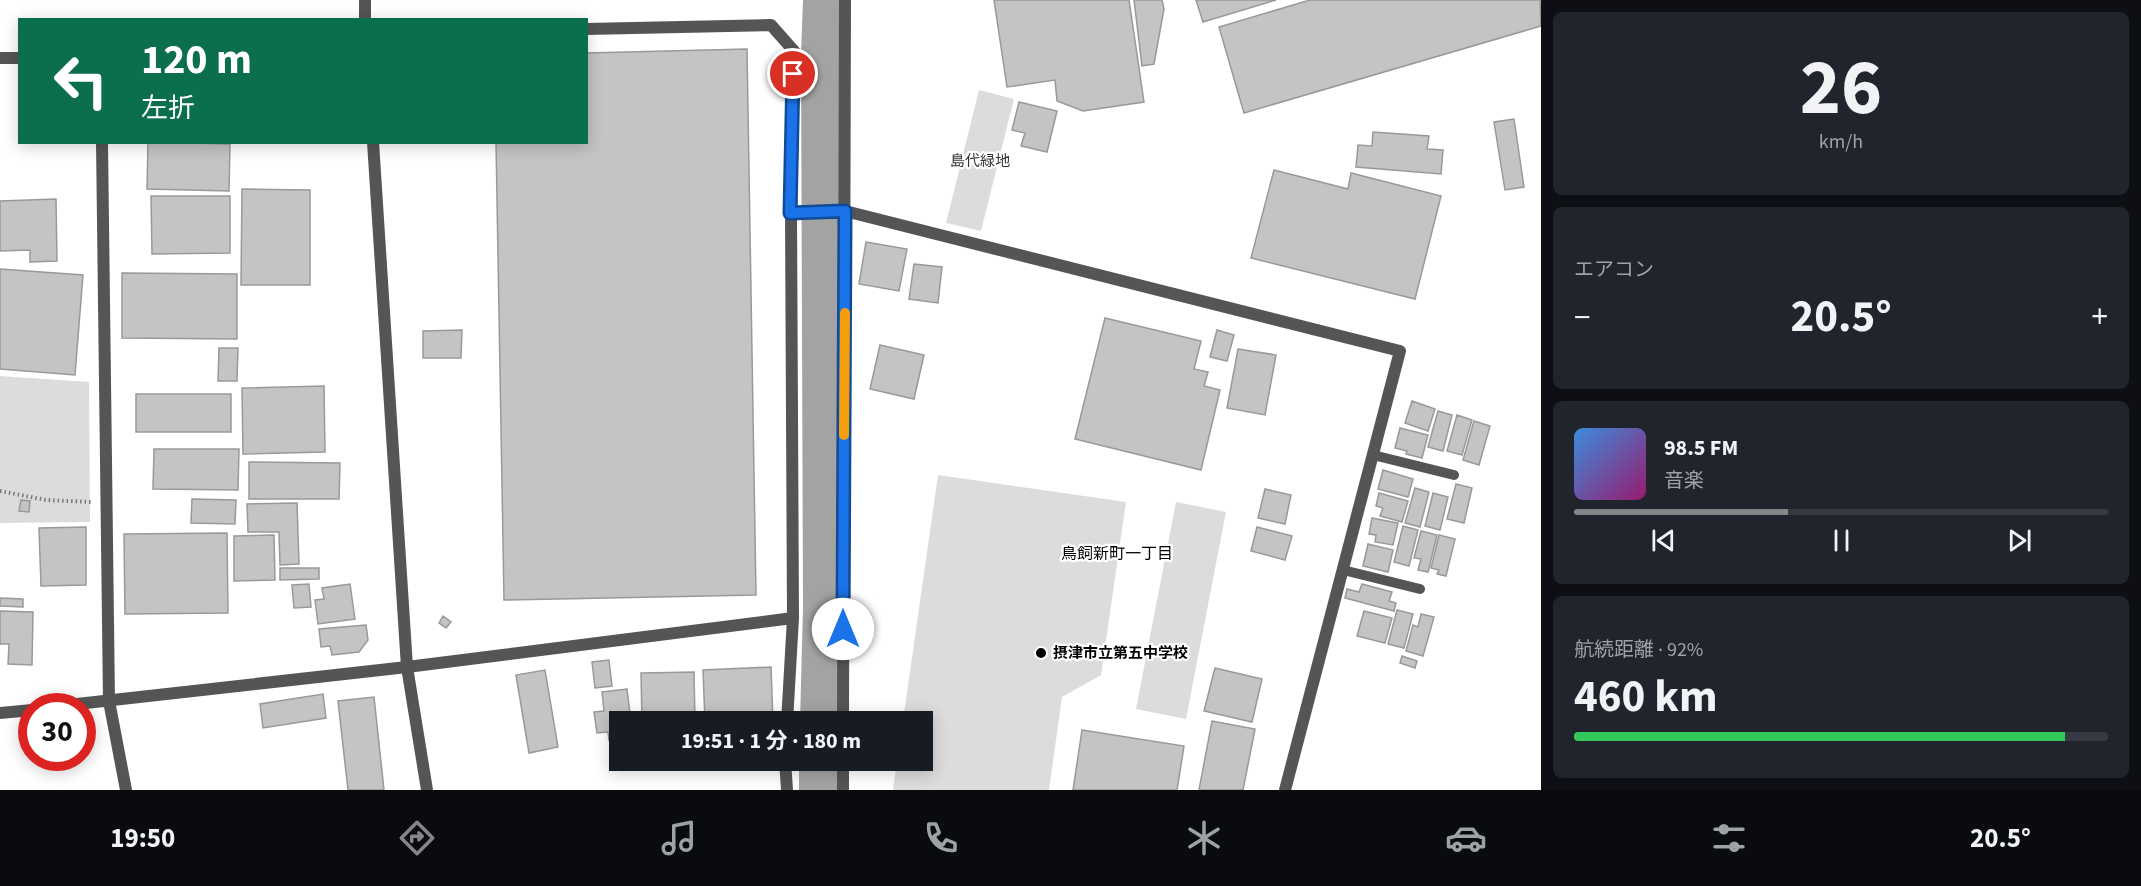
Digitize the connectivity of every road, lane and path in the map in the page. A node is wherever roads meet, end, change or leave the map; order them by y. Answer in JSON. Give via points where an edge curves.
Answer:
{"nodes":[{"id":1,"x":365,"y":0,"type":"edge"},
{"id":2,"x":845,"y":0,"type":"edge"},
{"id":3,"x":365,"y":18,"type":"edge"},
{"id":4,"x":588,"y":29,"type":"edge"},
{"id":5,"x":0,"y":58,"type":"edge"},
{"id":6,"x":18,"y":58,"type":"edge"},
{"id":7,"x":102,"y":144,"type":"edge"},
{"id":8,"x":373,"y":144,"type":"edge"},
{"id":9,"x":845,"y":211,"type":"junction"},
{"id":10,"x":790,"y":213,"type":"junction"},
{"id":11,"x":1373,"y":455,"type":"junction"},
{"id":12,"x":1454,"y":475,"type":"dead end"},
{"id":13,"x":0,"y":491,"type":"edge"},
{"id":14,"x":107,"y":503,"type":"junction"},
{"id":15,"x":1343,"y":570,"type":"junction"},
{"id":16,"x":1420,"y":589,"type":"dead end"},
{"id":17,"x":793,"y":618,"type":"junction"},
{"id":18,"x":407,"y":667,"type":"junction"},
{"id":19,"x":109,"y":701,"type":"junction"},
{"id":20,"x":96,"y":702,"type":"edge"},
{"id":21,"x":18,"y":711,"type":"edge"},
{"id":22,"x":788,"y":711,"type":"edge"},
{"id":23,"x":843,"y":711,"type":"edge"},
{"id":24,"x":0,"y":713,"type":"edge"},
{"id":25,"x":786,"y":771,"type":"edge"},
{"id":26,"x":843,"y":771,"type":"edge"},
{"id":27,"x":126,"y":790,"type":"edge"},
{"id":28,"x":427,"y":790,"type":"edge"},
{"id":29,"x":787,"y":790,"type":"edge"},
{"id":30,"x":843,"y":790,"type":"edge"},
{"id":31,"x":1285,"y":790,"type":"edge"}],
"edges":[{"from":1,"to":3,"type":"street"},
{"from":2,"to":9,"type":"street"},
{"from":4,"to":10,"type":"street","via":[[771,25],[794,51]]},
{"from":5,"to":6,"type":"street"},
{"from":7,"to":14,"type":"street"},
{"from":8,"to":18,"type":"street"},
{"from":9,"to":10,"type":"street"},
{"from":9,"to":11,"type":"street","via":[[1400,351]]},
{"from":9,"to":23,"type":"street"},
{"from":10,"to":17,"type":"street"},
{"from":11,"to":12,"type":"lane"},
{"from":11,"to":15,"type":"street"},
{"from":13,"to":14,"type":"path","via":[[46,500]]},
{"from":14,"to":19,"type":"street"},
{"from":15,"to":16,"type":"lane"},
{"from":15,"to":31,"type":"street"},
{"from":17,"to":18,"type":"street"},
{"from":17,"to":22,"type":"street"},
{"from":18,"to":19,"type":"street"},
{"from":18,"to":28,"type":"street"},
{"from":19,"to":20,"type":"street"},
{"from":19,"to":27,"type":"street"},
{"from":21,"to":24,"type":"street"},
{"from":25,"to":29,"type":"street"},
{"from":26,"to":30,"type":"street"}]}
